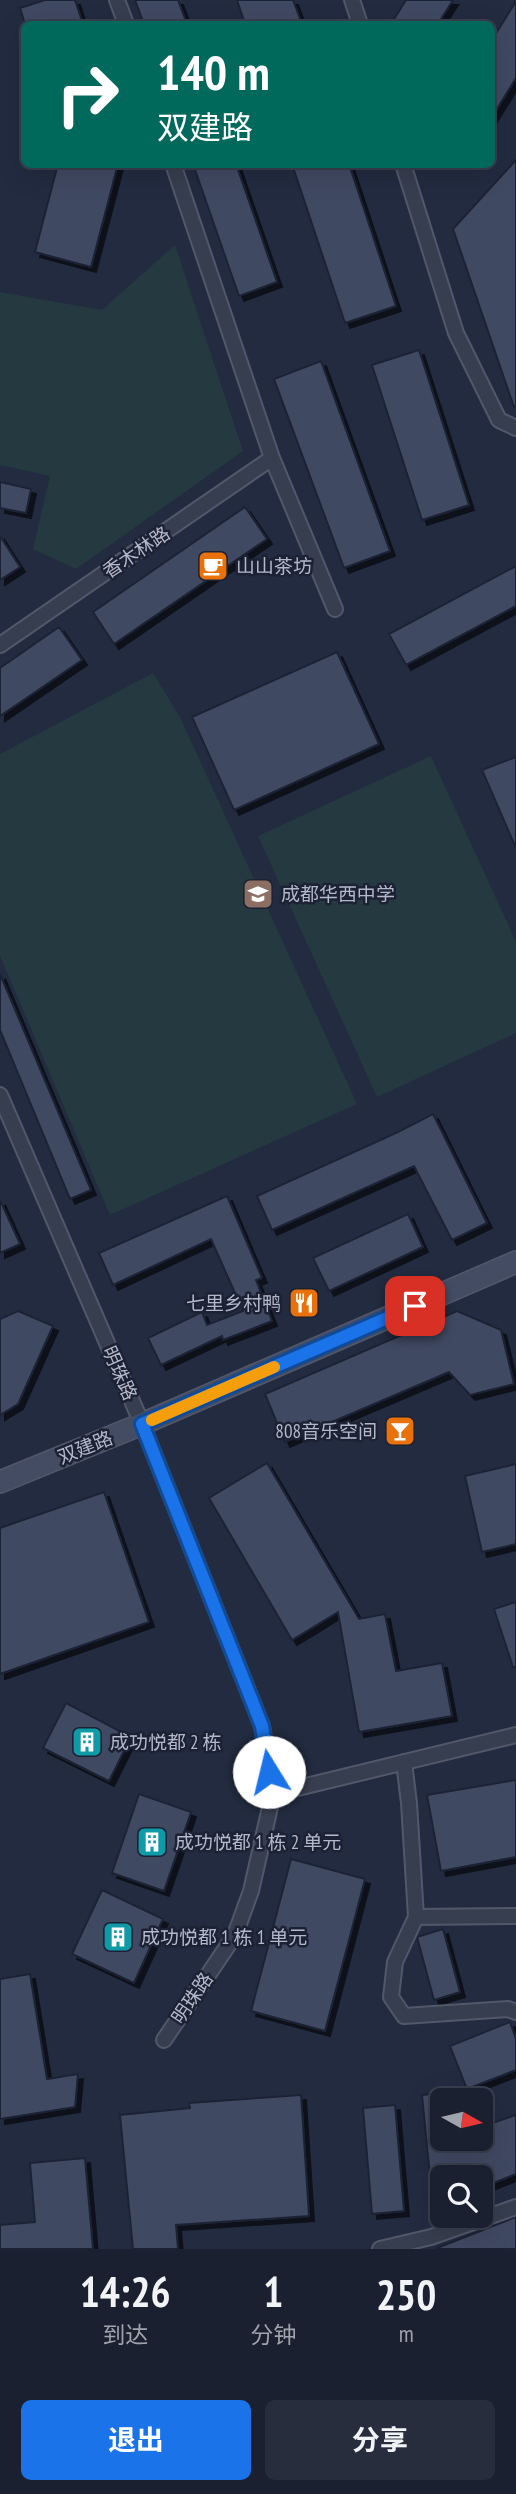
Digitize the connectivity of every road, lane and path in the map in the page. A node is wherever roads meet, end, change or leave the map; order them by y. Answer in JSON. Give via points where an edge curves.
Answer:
{"nodes":[{"id":1,"x":117,"y":0,"type":"edge"},
{"id":2,"x":352,"y":0,"type":"edge"},
{"id":3,"x":125,"y":21,"type":"edge"},
{"id":4,"x":359,"y":21,"type":"edge"},
{"id":5,"x":174,"y":168,"type":"edge"},
{"id":6,"x":404,"y":168,"type":"edge"},
{"id":7,"x":516,"y":428,"type":"edge"},
{"id":8,"x":272,"y":458,"type":"junction"},
{"id":9,"x":335,"y":608,"type":"dead end"},
{"id":10,"x":0,"y":645,"type":"edge"},
{"id":11,"x":0,"y":1095,"type":"edge"},
{"id":12,"x":515,"y":1264,"type":"edge"},
{"id":13,"x":142,"y":1424,"type":"junction"},
{"id":14,"x":0,"y":1482,"type":"edge"},
{"id":15,"x":516,"y":1735,"type":"edge"},
{"id":16,"x":404,"y":1762,"type":"junction"},
{"id":17,"x":273,"y":1794,"type":"junction"},
{"id":18,"x":516,"y":1916,"type":"edge"},
{"id":19,"x":416,"y":1917,"type":"junction"},
{"id":20,"x":516,"y":2012,"type":"edge"},
{"id":21,"x":164,"y":2040,"type":"dead end"},
{"id":22,"x":516,"y":2207,"type":"edge"},
{"id":23,"x":380,"y":2249,"type":"edge"}],
"edges":[{"from":1,"to":3,"type":"street"},
{"from":2,"to":4,"type":"street"},
{"from":5,"to":8,"type":"street"},
{"from":6,"to":7,"type":"street","via":[[456,333],[499,419]]},
{"from":8,"to":9,"type":"street"},
{"from":8,"to":10,"type":"street","name":"香木林路"},
{"from":11,"to":13,"type":"street","name":"明珠路"},
{"from":12,"to":13,"type":"street","name":"双建路"},
{"from":13,"to":14,"type":"street","name":"双建路"},
{"from":13,"to":17,"type":"street","name":"明珠路","via":[[262,1726]]},
{"from":15,"to":16,"type":"street"},
{"from":16,"to":17,"type":"street"},
{"from":16,"to":19,"type":"street"},
{"from":17,"to":21,"type":"street","name":"明珠路","via":[[251,1891],[235,1935]]},
{"from":18,"to":19,"type":"street"},
{"from":19,"to":20,"type":"street","via":[[394,1962],[391,1997],[404,2016],[508,2008]]},
{"from":22,"to":23,"type":"street","via":[[431,2237]]}]}
